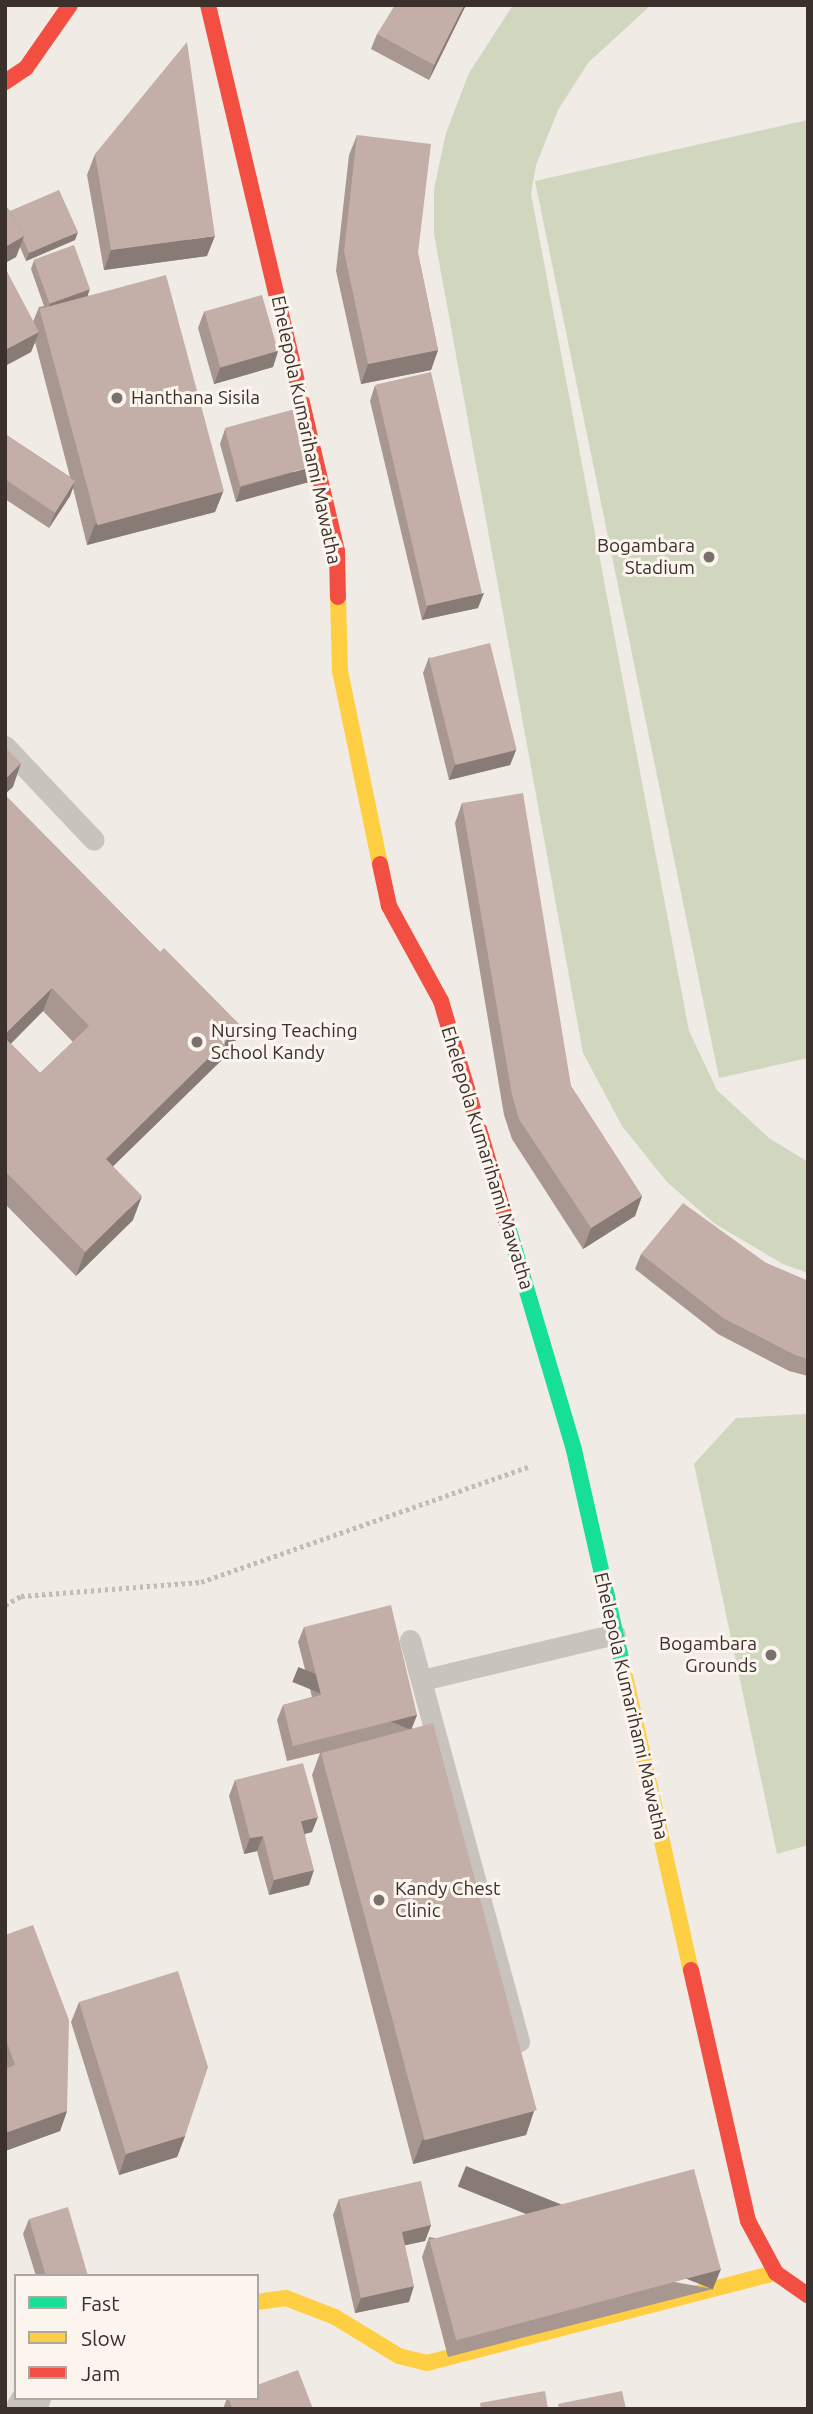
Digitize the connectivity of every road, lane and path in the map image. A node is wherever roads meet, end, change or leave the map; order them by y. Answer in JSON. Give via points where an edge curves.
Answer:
{"nodes":[{"id":1,"x":70,"y":5,"type":"edge"},
{"id":2,"x":208,"y":5,"type":"edge"},
{"id":3,"x":5,"y":82,"type":"edge"},
{"id":4,"x":5,"y":746,"type":"edge"},
{"id":5,"x":94,"y":840,"type":"dead end"},
{"id":6,"x":574,"y":1450,"type":"junction"},
{"id":7,"x":5,"y":1605,"type":"edge"},
{"id":8,"x":615,"y":1634,"type":"junction"},
{"id":9,"x":410,"y":1640,"type":"dead end"},
{"id":10,"x":422,"y":1680,"type":"junction"},
{"id":11,"x":519,"y":2041,"type":"edge"},
{"id":12,"x":776,"y":2273,"type":"junction"},
{"id":13,"x":808,"y":2295,"type":"edge"},
{"id":14,"x":259,"y":2302,"type":"edge"}],
"edges":[{"from":1,"to":3,"type":"street","via":[[26,68]]},
{"from":2,"to":6,"type":"street","name":"Ehelepola Kumarihami Mawatha","via":[[337,551],[340,671],[389,906],[441,1001]]},
{"from":4,"to":5,"type":"lane"},
{"from":6,"to":7,"type":"path","via":[[201,1583],[21,1596]]},
{"from":6,"to":8,"type":"street","name":"Ehelepola Kumarihami Mawatha"},
{"from":8,"to":10,"type":"lane"},
{"from":8,"to":12,"type":"street","name":"Ehelepola Kumarihami Mawatha","via":[[748,2221]]},
{"from":9,"to":10,"type":"lane"},
{"from":10,"to":11,"type":"lane"},
{"from":12,"to":13,"type":"street","name":"Ehelepola Kumarihami Mawatha"},
{"from":12,"to":14,"type":"street","via":[[427,2363],[399,2356],[335,2317],[286,2298]]}]}
